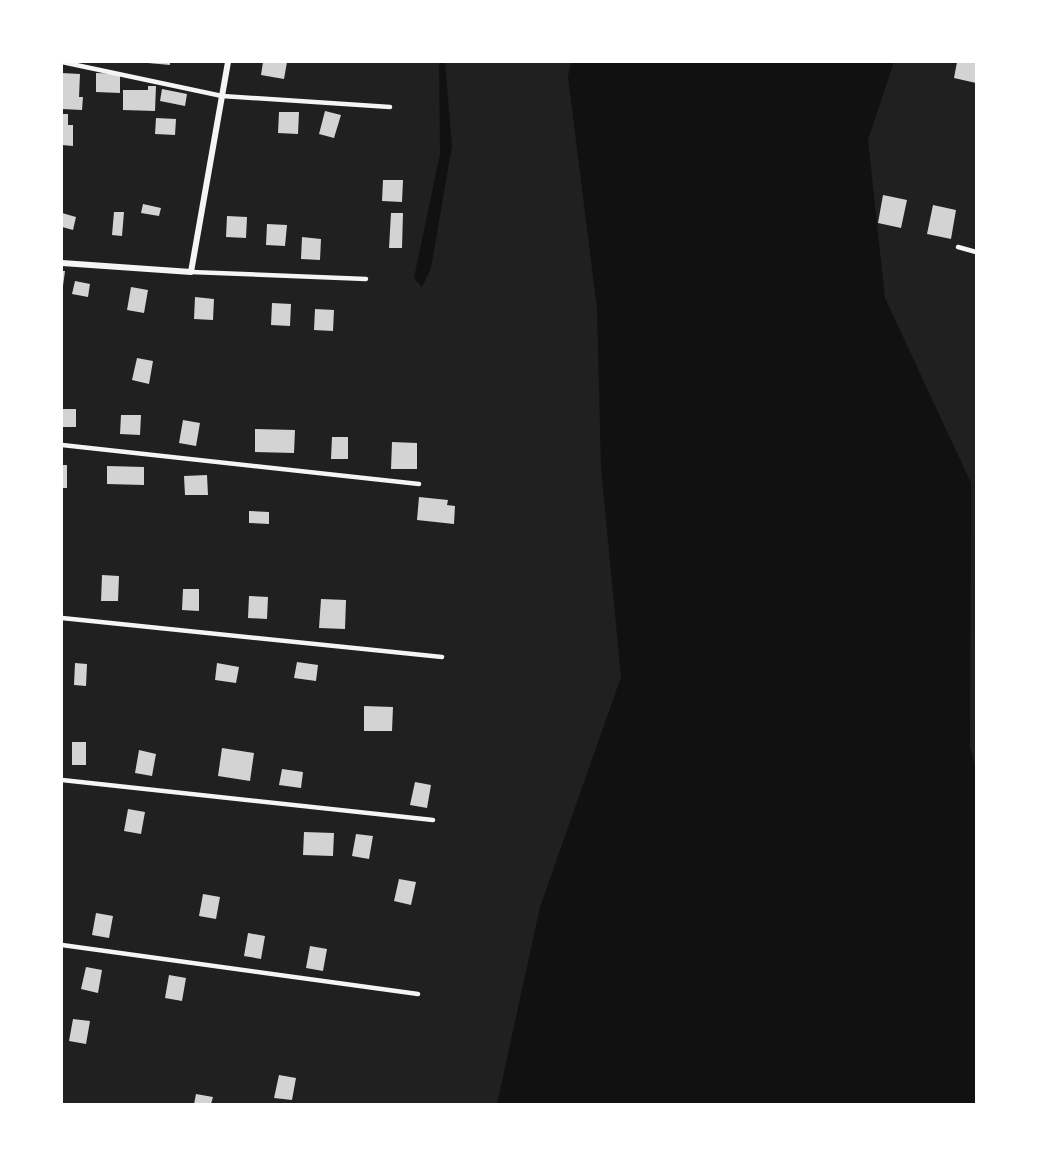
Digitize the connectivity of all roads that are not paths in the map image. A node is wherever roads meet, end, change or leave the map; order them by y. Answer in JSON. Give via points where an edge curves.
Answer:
{"nodes":[{"id":1,"x":62,"y":62,"type":"edge"},
{"id":2,"x":228,"y":62,"type":"edge"},
{"id":3,"x":222,"y":96,"type":"junction"},
{"id":4,"x":390,"y":107,"type":"dead end"},
{"id":5,"x":958,"y":247,"type":"dead end"},
{"id":6,"x":976,"y":252,"type":"edge"},
{"id":7,"x":62,"y":263,"type":"edge"},
{"id":8,"x":191,"y":272,"type":"junction"},
{"id":9,"x":366,"y":279,"type":"dead end"},
{"id":10,"x":62,"y":445,"type":"edge"},
{"id":11,"x":419,"y":484,"type":"dead end"},
{"id":12,"x":62,"y":618,"type":"edge"},
{"id":13,"x":442,"y":657,"type":"dead end"},
{"id":14,"x":62,"y":780,"type":"edge"},
{"id":15,"x":433,"y":820,"type":"dead end"},
{"id":16,"x":62,"y":945,"type":"edge"},
{"id":17,"x":418,"y":994,"type":"dead end"}],
"edges":[{"from":1,"to":3,"type":"lane"},
{"from":2,"to":3,"type":"street"},
{"from":3,"to":4,"type":"lane"},
{"from":3,"to":8,"type":"street"},
{"from":5,"to":6,"type":"lane"},
{"from":7,"to":8,"type":"street"},
{"from":8,"to":9,"type":"lane"},
{"from":10,"to":11,"type":"lane"},
{"from":12,"to":13,"type":"lane"},
{"from":14,"to":15,"type":"lane"},
{"from":16,"to":17,"type":"lane"}]}
